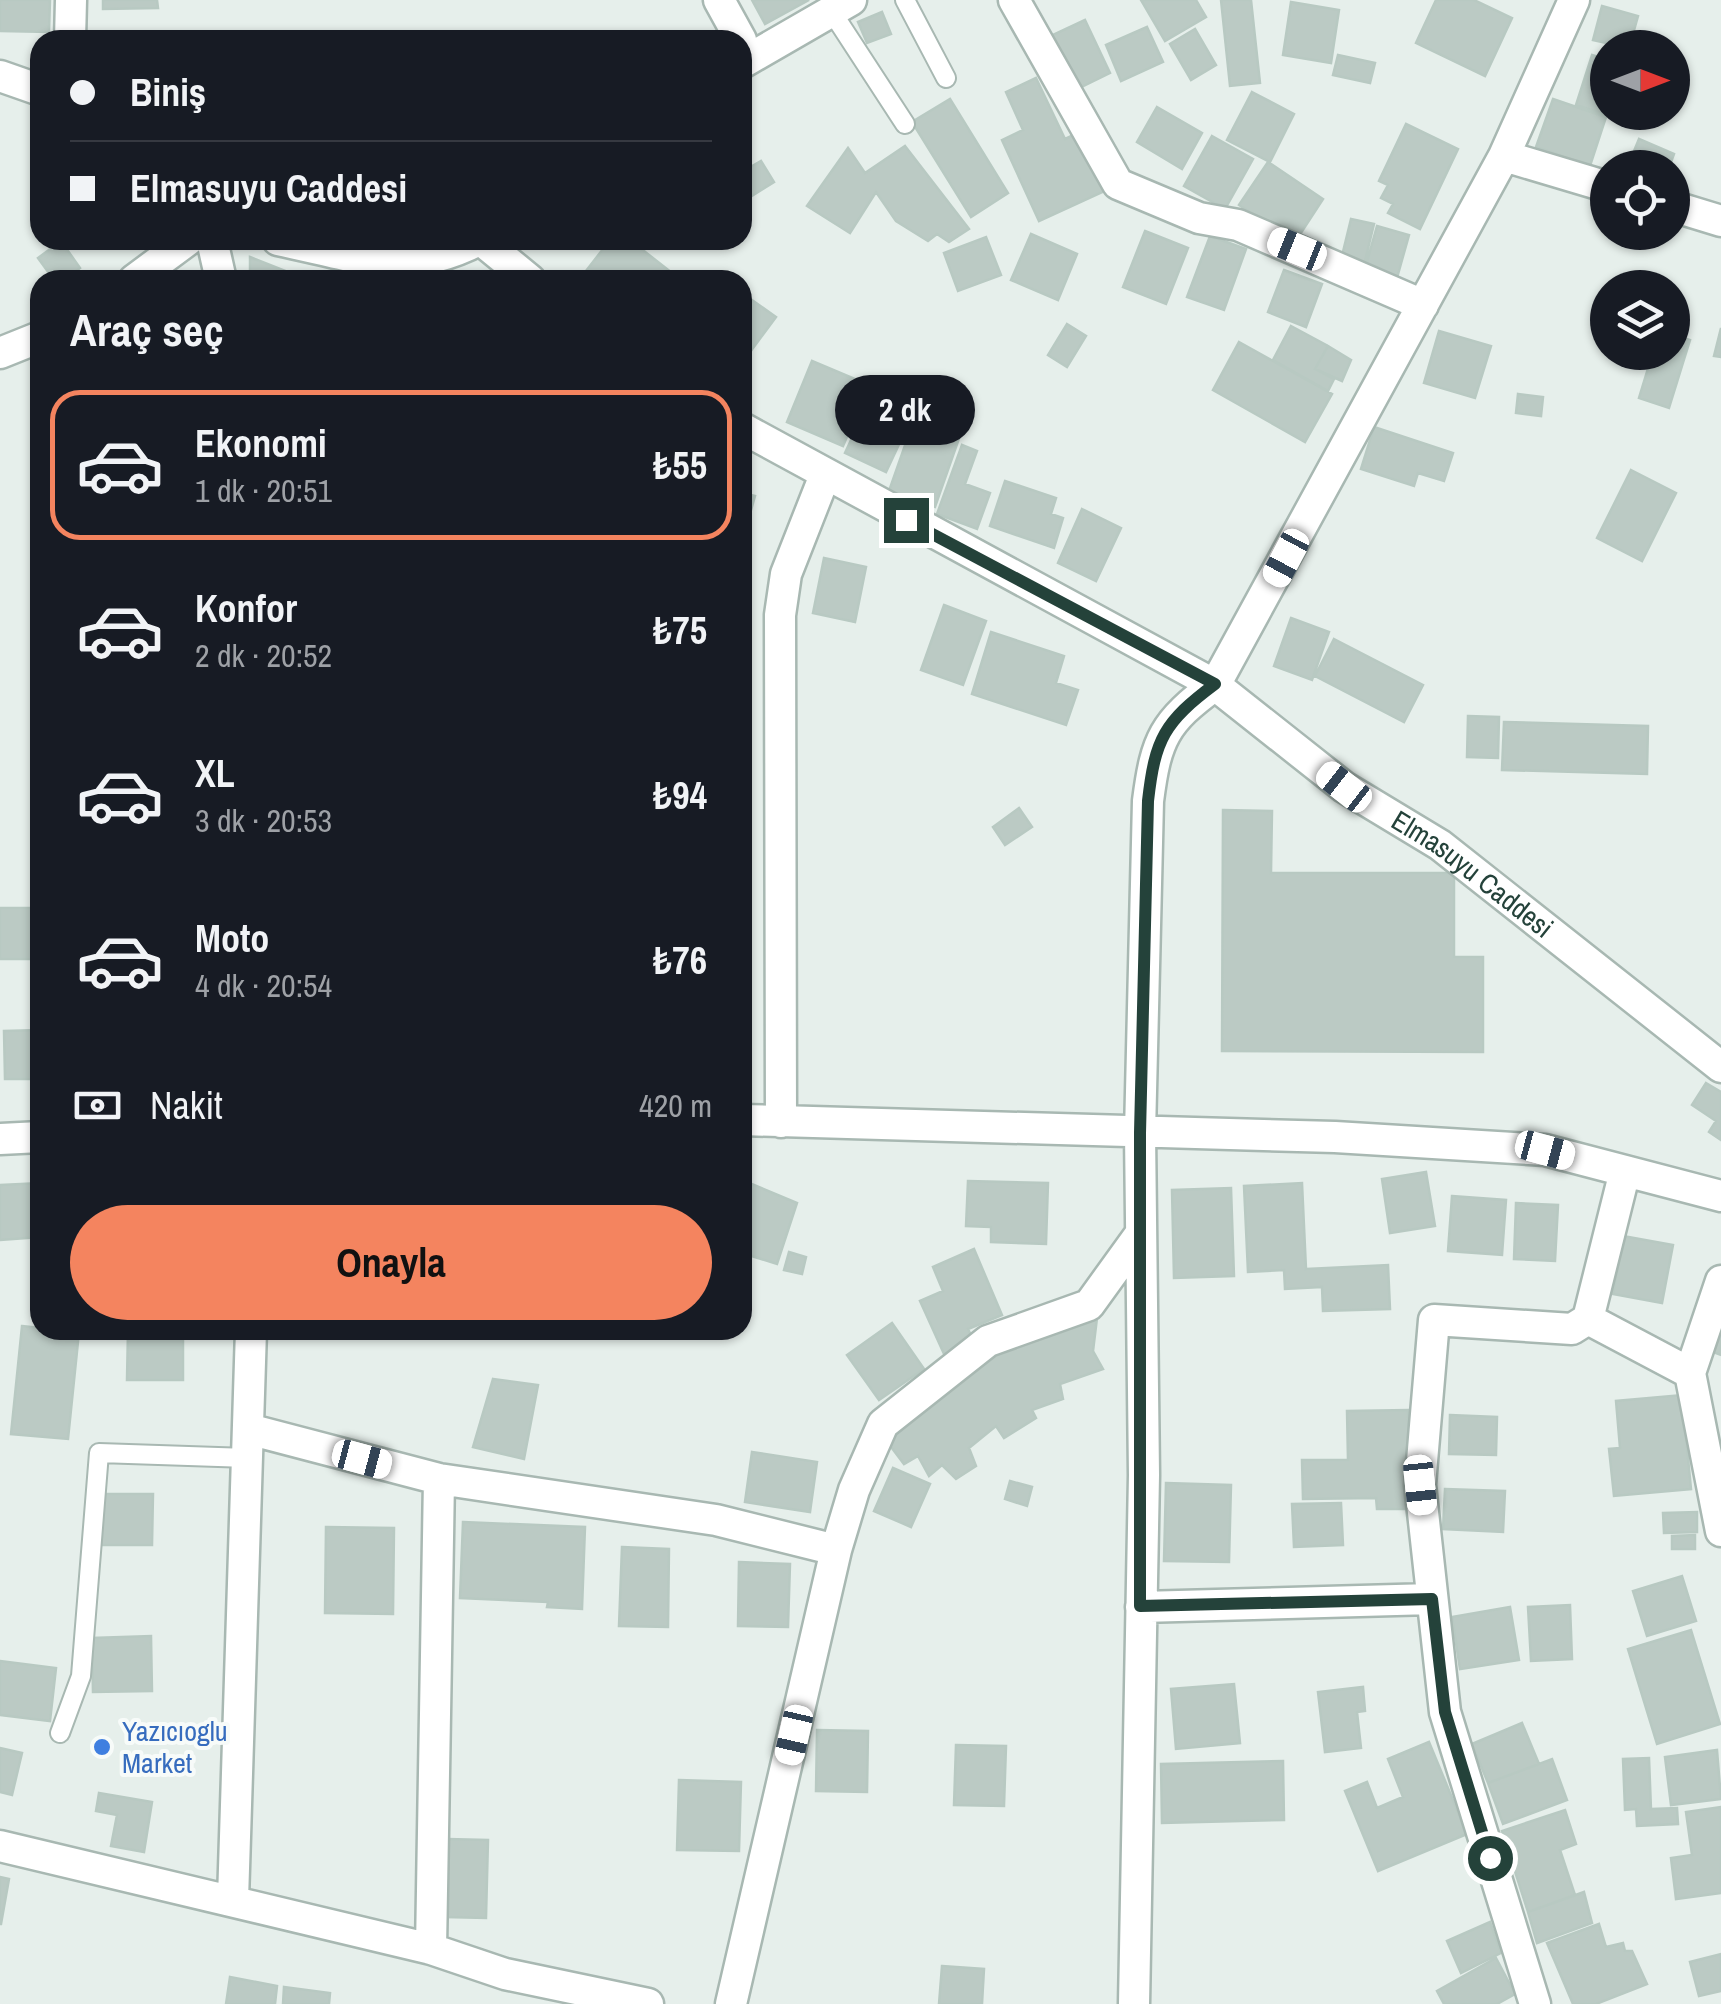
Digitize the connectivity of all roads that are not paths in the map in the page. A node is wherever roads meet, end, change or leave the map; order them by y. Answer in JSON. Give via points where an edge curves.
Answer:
{"nodes":[{"id":1,"x":71,"y":0,"type":"edge"},
{"id":2,"x":719,"y":0,"type":"edge"},
{"id":3,"x":905,"y":0,"type":"edge"},
{"id":4,"x":1014,"y":0,"type":"edge"},
{"id":5,"x":1574,"y":0,"type":"edge"},
{"id":6,"x":841,"y":6,"type":"edge"},
{"id":7,"x":70,"y":30,"type":"edge"},
{"id":8,"x":734,"y":30,"type":"edge"},
{"id":9,"x":752,"y":47,"type":"edge"},
{"id":10,"x":0,"y":76,"type":"edge"},
{"id":11,"x":946,"y":78,"type":"dead end"},
{"id":12,"x":30,"y":86,"type":"edge"},
{"id":13,"x":905,"y":124,"type":"dead end"},
{"id":14,"x":1504,"y":156,"type":"junction"},
{"id":15,"x":1590,"y":182,"type":"edge"},
{"id":16,"x":1690,"y":212,"type":"edge"},
{"id":17,"x":1721,"y":221,"type":"edge"},
{"id":18,"x":174,"y":250,"type":"edge"},
{"id":19,"x":327,"y":250,"type":"edge"},
{"id":20,"x":460,"y":250,"type":"edge"},
{"id":21,"x":491,"y":250,"type":"edge"},
{"id":22,"x":148,"y":270,"type":"edge"},
{"id":23,"x":512,"y":270,"type":"edge"},
{"id":24,"x":1423,"y":305,"type":"junction"},
{"id":25,"x":30,"y":340,"type":"edge"},
{"id":26,"x":0,"y":353,"type":"edge"},
{"id":27,"x":752,"y":434,"type":"edge"},
{"id":28,"x":825,"y":475,"type":"junction"},
{"id":29,"x":1215,"y":684,"type":"junction"},
{"id":30,"x":1721,"y":1067,"type":"edge"},
{"id":31,"x":752,"y":1120,"type":"edge"},
{"id":32,"x":782,"y":1122,"type":"junction"},
{"id":33,"x":1140,"y":1133,"type":"junction"},
{"id":34,"x":30,"y":1138,"type":"edge"},
{"id":35,"x":0,"y":1139,"type":"edge"},
{"id":36,"x":1625,"y":1171,"type":"junction"},
{"id":37,"x":1721,"y":1196,"type":"edge"},
{"id":38,"x":1140,"y":1233,"type":"junction"},
{"id":39,"x":1721,"y":1281,"type":"edge"},
{"id":40,"x":1588,"y":1319,"type":"junction"},
{"id":41,"x":250,"y":1340,"type":"edge"},
{"id":42,"x":1690,"y":1373,"type":"junction"},
{"id":43,"x":248,"y":1443,"type":"junction"},
{"id":44,"x":438,"y":1479,"type":"junction"},
{"id":45,"x":1721,"y":1531,"type":"edge"},
{"id":46,"x":836,"y":1550,"type":"junction"},
{"id":47,"x":1432,"y":1599,"type":"junction"},
{"id":48,"x":1140,"y":1606,"type":"junction"},
{"id":49,"x":60,"y":1732,"type":"dead end"},
{"id":50,"x":0,"y":1846,"type":"edge"},
{"id":51,"x":233,"y":1900,"type":"junction"},
{"id":52,"x":431,"y":1949,"type":"junction"},
{"id":53,"x":648,"y":2004,"type":"edge"},
{"id":54,"x":731,"y":2004,"type":"edge"},
{"id":55,"x":1134,"y":2004,"type":"edge"},
{"id":56,"x":1535,"y":2004,"type":"edge"}],
"edges":[{"from":1,"to":7,"type":"street"},
{"from":2,"to":8,"type":"street"},
{"from":3,"to":11,"type":"lane"},
{"from":4,"to":24,"type":"street","via":[[1118,184],[1198,218],[1238,225]]},
{"from":5,"to":14,"type":"street"},
{"from":6,"to":9,"type":"street"},
{"from":6,"to":13,"type":"lane"},
{"from":10,"to":12,"type":"street"},
{"from":14,"to":15,"type":"street"},
{"from":14,"to":24,"type":"street"},
{"from":16,"to":17,"type":"street"},
{"from":18,"to":22,"type":"street"},
{"from":19,"to":20,"type":"street","via":[[391,263]]},
{"from":21,"to":23,"type":"street"},
{"from":24,"to":29,"type":"street"},
{"from":25,"to":26,"type":"street"},
{"from":27,"to":28,"type":"street","name":"Elmasuyu Caddesi"},
{"from":28,"to":29,"type":"street","name":"Elmasuyu Caddesi"},
{"from":28,"to":32,"type":"street","via":[[786,574],[780,615]]},
{"from":29,"to":30,"type":"street","name":"Elmasuyu Caddesi","via":[[1344,787],[1440,845]]},
{"from":29,"to":33,"type":"street","via":[[1166,725],[1154,756]]},
{"from":31,"to":32,"type":"street"},
{"from":32,"to":33,"type":"street"},
{"from":33,"to":36,"type":"street","via":[[1545,1150]]},
{"from":33,"to":38,"type":"street"},
{"from":34,"to":35,"type":"street"},
{"from":36,"to":37,"type":"street"},
{"from":36,"to":40,"type":"street"},
{"from":38,"to":46,"type":"street","via":[[1089,1305],[988,1341],[883,1424]]},
{"from":38,"to":48,"type":"street"},
{"from":39,"to":42,"type":"street"},
{"from":40,"to":42,"type":"street"},
{"from":40,"to":47,"type":"street","via":[[1572,1329],[1434,1320],[1420,1485]]},
{"from":41,"to":43,"type":"street"},
{"from":42,"to":45,"type":"street"},
{"from":43,"to":44,"type":"street"},
{"from":43,"to":49,"type":"lane","via":[[99,1453],[81,1676]]},
{"from":43,"to":51,"type":"street"},
{"from":44,"to":46,"type":"street","via":[[716,1520]]},
{"from":44,"to":52,"type":"street"},
{"from":46,"to":54,"type":"street"},
{"from":47,"to":48,"type":"street"},
{"from":47,"to":56,"type":"street","via":[[1445,1712]]},
{"from":48,"to":55,"type":"street"},
{"from":50,"to":51,"type":"street"},
{"from":51,"to":52,"type":"street"},
{"from":52,"to":53,"type":"street","via":[[506,1974]]}]}
